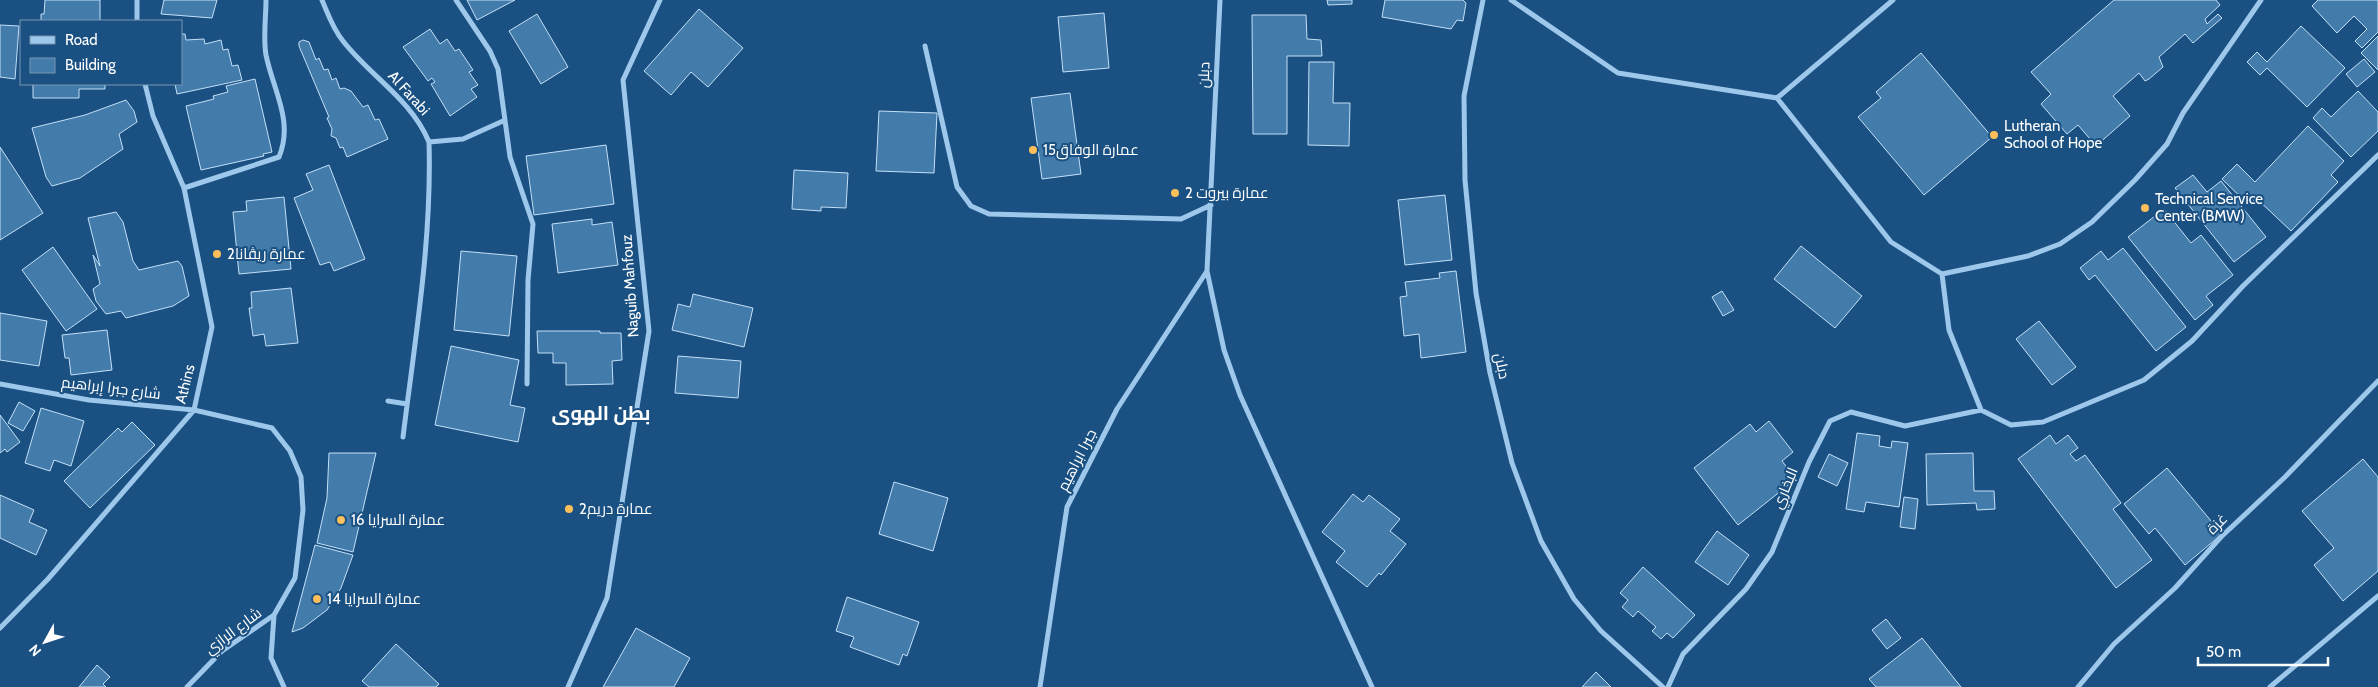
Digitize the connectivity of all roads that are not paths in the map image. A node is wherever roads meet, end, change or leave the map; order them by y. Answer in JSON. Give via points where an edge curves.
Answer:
{"nodes":[{"id":1,"x":137,"y":0,"type":"edge"},
{"id":2,"x":266,"y":0,"type":"edge"},
{"id":3,"x":322,"y":0,"type":"edge"},
{"id":4,"x":456,"y":0,"type":"edge"},
{"id":5,"x":660,"y":0,"type":"edge"},
{"id":6,"x":1220,"y":0,"type":"edge"},
{"id":7,"x":1483,"y":0,"type":"edge"},
{"id":8,"x":1511,"y":0,"type":"edge"},
{"id":9,"x":1893,"y":0,"type":"edge"},
{"id":10,"x":2261,"y":0,"type":"edge"},
{"id":11,"x":137,"y":20,"type":"edge"},
{"id":12,"x":925,"y":46,"type":"dead end"},
{"id":13,"x":145,"y":85,"type":"edge"},
{"id":14,"x":1777,"y":98,"type":"junction"},
{"id":15,"x":503,"y":121,"type":"junction"},
{"id":16,"x":430,"y":142,"type":"junction"},
{"id":17,"x":2378,"y":155,"type":"edge"},
{"id":18,"x":184,"y":188,"type":"junction"},
{"id":19,"x":1211,"y":204,"type":"junction"},
{"id":20,"x":1207,"y":271,"type":"junction"},
{"id":21,"x":1942,"y":274,"type":"junction"},
{"id":22,"x":2378,"y":381,"type":"edge"},
{"id":23,"x":0,"y":384,"type":"edge"},
{"id":24,"x":527,"y":384,"type":"dead end"},
{"id":25,"x":388,"y":401,"type":"dead end"},
{"id":26,"x":407,"y":404,"type":"junction"},
{"id":27,"x":194,"y":410,"type":"junction"},
{"id":28,"x":1981,"y":410,"type":"junction"},
{"id":29,"x":403,"y":437,"type":"dead end"},
{"id":30,"x":2378,"y":596,"type":"edge"},
{"id":31,"x":274,"y":616,"type":"junction"},
{"id":32,"x":0,"y":628,"type":"edge"},
{"id":33,"x":186,"y":687,"type":"edge"},
{"id":34,"x":284,"y":687,"type":"edge"},
{"id":35,"x":568,"y":687,"type":"edge"},
{"id":36,"x":1040,"y":687,"type":"edge"},
{"id":37,"x":1372,"y":687,"type":"edge"},
{"id":38,"x":1663,"y":687,"type":"edge"},
{"id":39,"x":1668,"y":687,"type":"edge"},
{"id":40,"x":2078,"y":687,"type":"edge"},
{"id":41,"x":2270,"y":687,"type":"edge"}],
"edges":[{"from":1,"to":11,"type":"street"},
{"from":2,"to":18,"type":"street","via":[[266,53],[286,126],[285,144],[279,156]]},
{"from":3,"to":16,"type":"street","name":"Al Farabi","via":[[342,40],[412,110]]},
{"from":4,"to":15,"type":"street","via":[[498,69]]},
{"from":5,"to":35,"type":"street","name":"Naguib Mahfouz","via":[[623,80],[649,331],[607,598]]},
{"from":6,"to":19,"type":"street","name":"دبلن"},
{"from":7,"to":38,"type":"street","name":"دبلن","via":[[1464,96],[1465,180],[1476,293],[1490,373],[1512,463],[1541,541],[1574,599],[1601,631]]},
{"from":8,"to":14,"type":"street","via":[[1618,73]]},
{"from":9,"to":14,"type":"street"},
{"from":10,"to":21,"type":"street","via":[[2183,113],[2167,144],[2092,222],[2060,244],[2028,256]]},
{"from":12,"to":19,"type":"street","via":[[957,187],[971,206],[989,214],[1181,219]]},
{"from":13,"to":18,"type":"street","name":"Athins","via":[[154,116]]},
{"from":14,"to":21,"type":"street","via":[[1892,242]]},
{"from":15,"to":16,"type":"street","via":[[463,139]]},
{"from":15,"to":24,"type":"street","via":[[510,158],[533,224],[528,280]]},
{"from":16,"to":26,"type":"street","via":[[426,256]]},
{"from":17,"to":28,"type":"street","via":[[2243,286],[2192,341],[2144,380],[2043,422],[2011,425]]},
{"from":18,"to":27,"type":"street","name":"Athins","via":[[212,327]]},
{"from":19,"to":20,"type":"street","name":"دبلن"},
{"from":20,"to":36,"type":"street","name":"جبرا ابراهيم","via":[[1117,409],[1067,508]]},
{"from":20,"to":37,"type":"street","name":"دبلن","via":[[1224,350],[1240,395]]},
{"from":21,"to":28,"type":"street","via":[[1949,330]]},
{"from":22,"to":40,"type":"street","name":"غزة","via":[[2292,471],[2221,537],[2175,588],[2114,644]]},
{"from":23,"to":27,"type":"street","name":"شارع جبرا إبراهيم","via":[[89,400]]},
{"from":25,"to":26,"type":"street"},
{"from":26,"to":29,"type":"street"},
{"from":27,"to":31,"type":"street","name":"شارع جبرا إبراهيم","via":[[272,428],[290,451],[301,477],[303,510],[295,578]]},
{"from":27,"to":32,"type":"street","name":"Athins","via":[[48,579]]},
{"from":28,"to":39,"type":"street","name":"البخاري","via":[[1905,426],[1851,412],[1830,421],[1772,552],[1746,588],[1683,654]]},
{"from":30,"to":41,"type":"street"},
{"from":31,"to":33,"type":"street","name":"شارع الرازي","via":[[222,651]]},
{"from":31,"to":34,"type":"street","name":"شارع جبرا إبراهيم","via":[[271,658]]}]}
